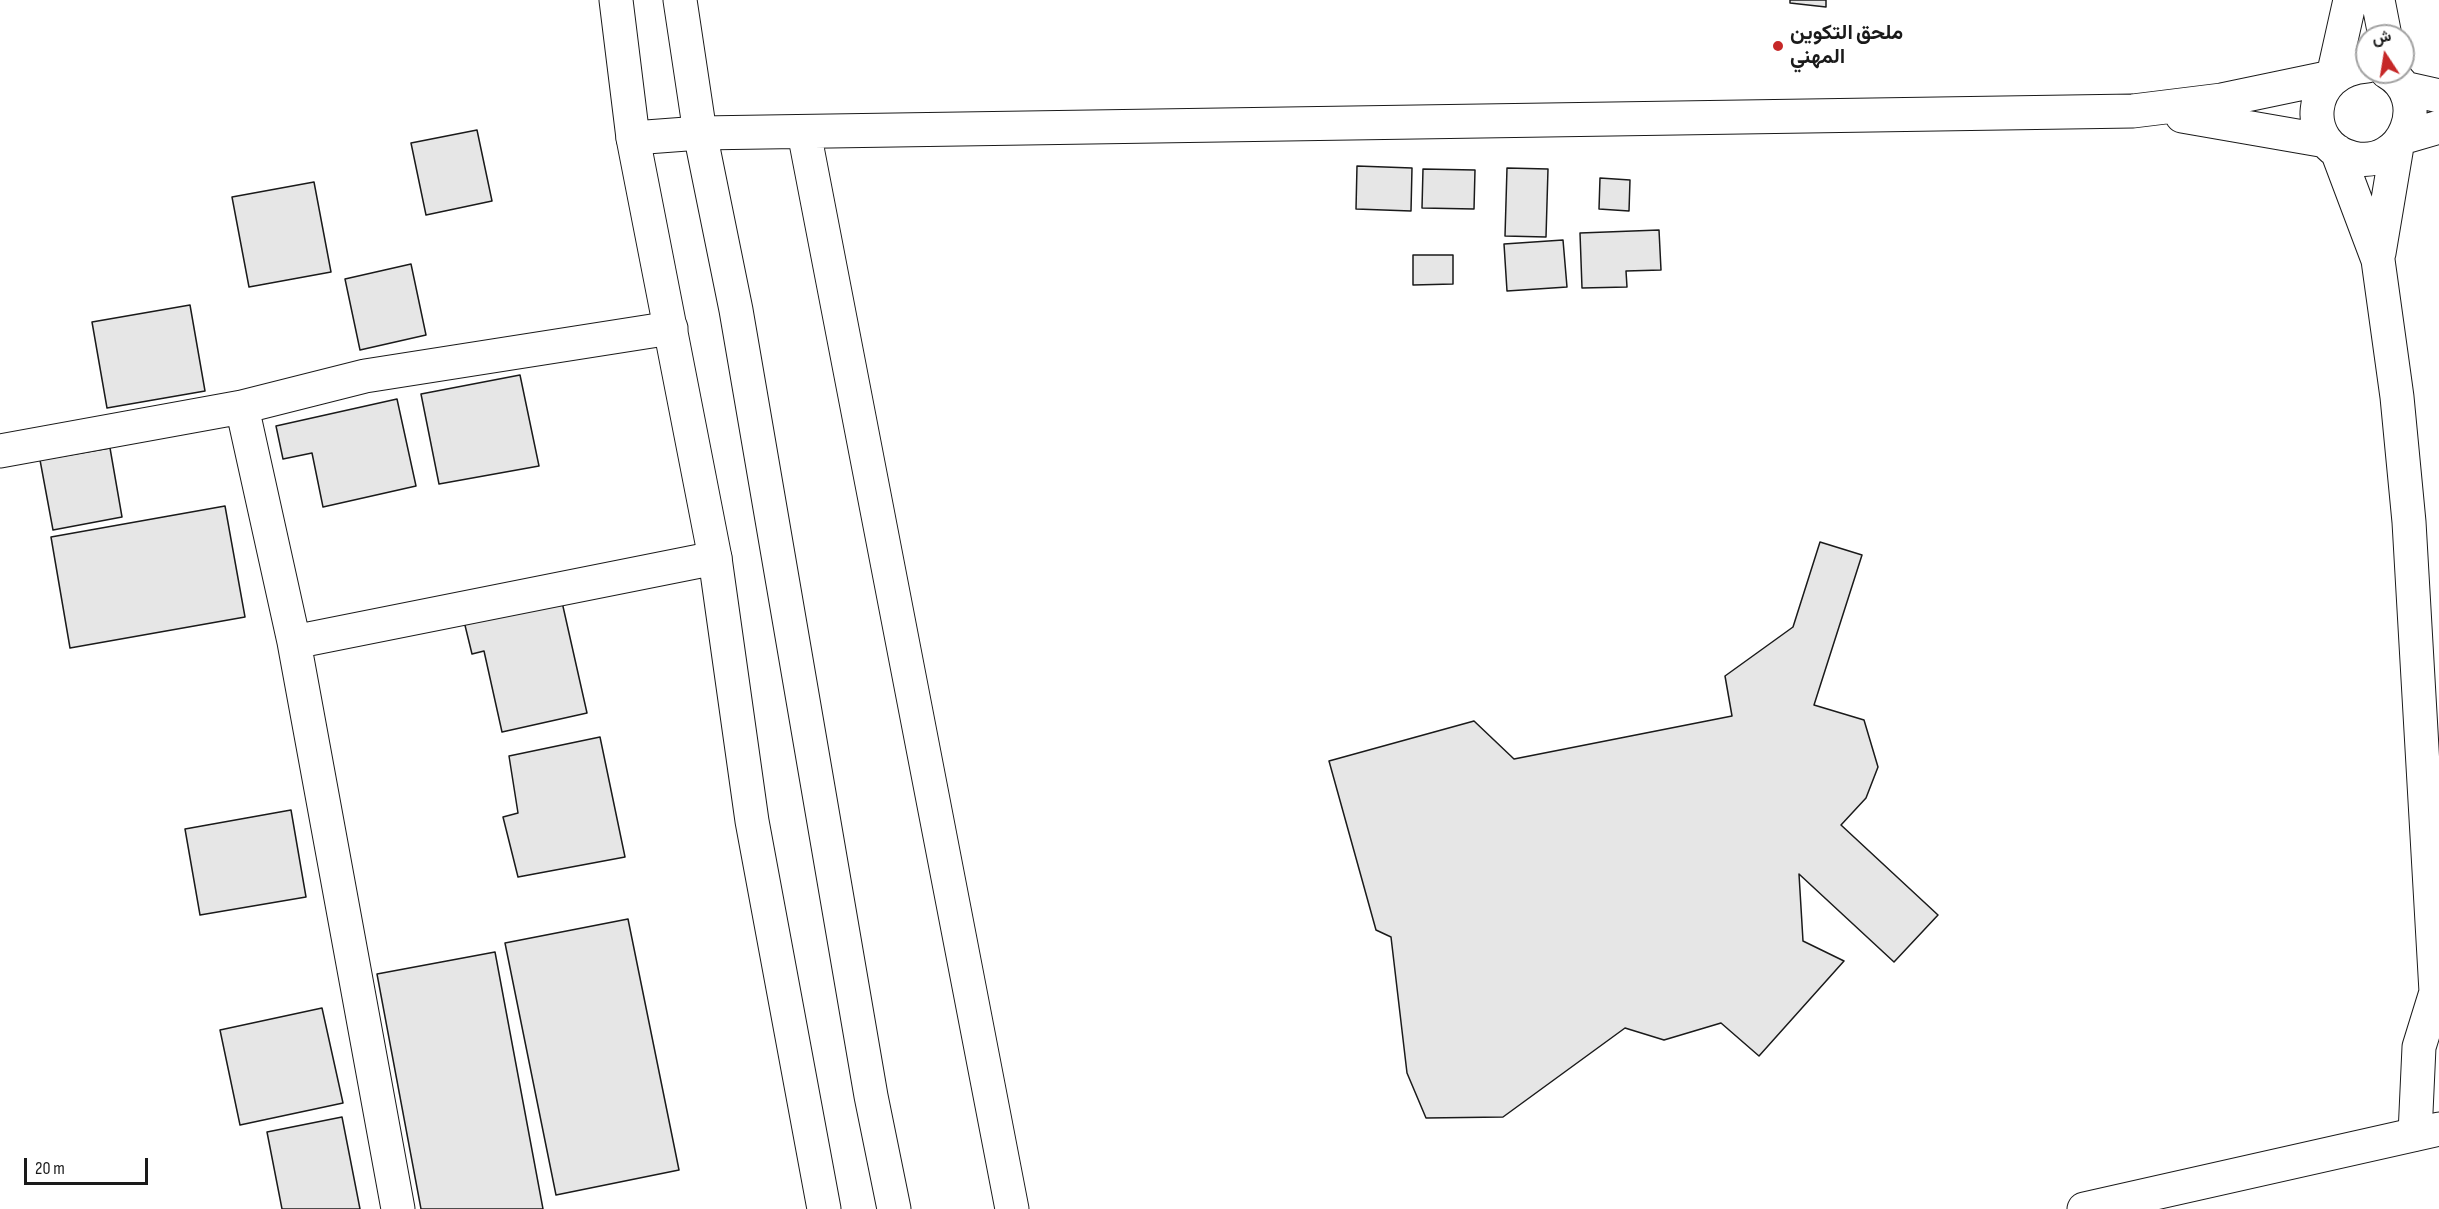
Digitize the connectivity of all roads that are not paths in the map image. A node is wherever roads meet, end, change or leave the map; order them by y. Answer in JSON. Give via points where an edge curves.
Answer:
{"nodes":[{"id":1,"x":616,"y":0,"type":"edge"},
{"id":2,"x":680,"y":0,"type":"edge"},
{"id":3,"x":2350,"y":0,"type":"edge"},
{"id":4,"x":2378,"y":0,"type":"edge"},
{"id":5,"x":2383,"y":24,"type":"edge"},
{"id":6,"x":2355,"y":68,"type":"edge"},
{"id":7,"x":2333,"y":76,"type":"junction"},
{"id":8,"x":2394,"y":84,"type":"edge"},
{"id":9,"x":2410,"y":84,"type":"edge"},
{"id":10,"x":2439,"y":96,"type":"edge"},
{"id":11,"x":2133,"y":111,"type":"junction"},
{"id":12,"x":2439,"y":127,"type":"edge"},
{"id":13,"x":804,"y":132,"type":"junction"},
{"id":14,"x":700,"y":133,"type":"junction"},
{"id":15,"x":633,"y":138,"type":"junction"},
{"id":16,"x":2401,"y":142,"type":"junction"},
{"id":17,"x":2332,"y":146,"type":"junction"},
{"id":18,"x":2378,"y":261,"type":"junction"},
{"id":19,"x":671,"y":328,"type":"junction"},
{"id":20,"x":242,"y":407,"type":"junction"},
{"id":21,"x":0,"y":452,"type":"edge"},
{"id":22,"x":715,"y":558,"type":"junction"},
{"id":23,"x":294,"y":642,"type":"junction"},
{"id":24,"x":2438,"y":994,"type":"edge"},
{"id":25,"x":2427,"y":1131,"type":"edge"},
{"id":26,"x":398,"y":1209,"type":"edge"},
{"id":27,"x":824,"y":1209,"type":"edge"},
{"id":28,"x":894,"y":1209,"type":"edge"},
{"id":29,"x":1012,"y":1209,"type":"edge"},
{"id":30,"x":2084,"y":1209,"type":"edge"}],
"edges":[{"from":1,"to":15,"type":"street"},
{"from":2,"to":14,"type":"street"},
{"from":3,"to":7,"type":"street"},
{"from":4,"to":5,"type":"street"},
{"from":6,"to":7,"type":"street"},
{"from":7,"to":11,"type":"street","via":[[2222,100]]},
{"from":7,"to":17,"type":"street","via":[[2319,97],[2317,113],[2319,128]]},
{"from":8,"to":16,"type":"street","via":[[2411,112]]},
{"from":9,"to":10,"type":"street"},
{"from":11,"to":13,"type":"street"},
{"from":11,"to":17,"type":"street","via":[[2220,121]]},
{"from":12,"to":16,"type":"street"},
{"from":13,"to":14,"type":"street"},
{"from":13,"to":29,"type":"street"},
{"from":14,"to":15,"type":"street"},
{"from":14,"to":28,"type":"street","via":[[736,310]]},
{"from":15,"to":19,"type":"street"},
{"from":16,"to":17,"type":"street","via":[[2381,156],[2366,160],[2351,158]]},
{"from":16,"to":18,"type":"street"},
{"from":17,"to":18,"type":"street"},
{"from":18,"to":24,"type":"street","via":[[2409,522]]},
{"from":19,"to":20,"type":"street","via":[[365,376]]},
{"from":19,"to":22,"type":"street"},
{"from":20,"to":21,"type":"street"},
{"from":20,"to":23,"type":"street"},
{"from":22,"to":23,"type":"street"},
{"from":22,"to":27,"type":"street","via":[[752,821]]},
{"from":23,"to":26,"type":"street"},
{"from":24,"to":25,"type":"street","via":[[2420,1047]]},
{"from":25,"to":30,"type":"street"}]}
